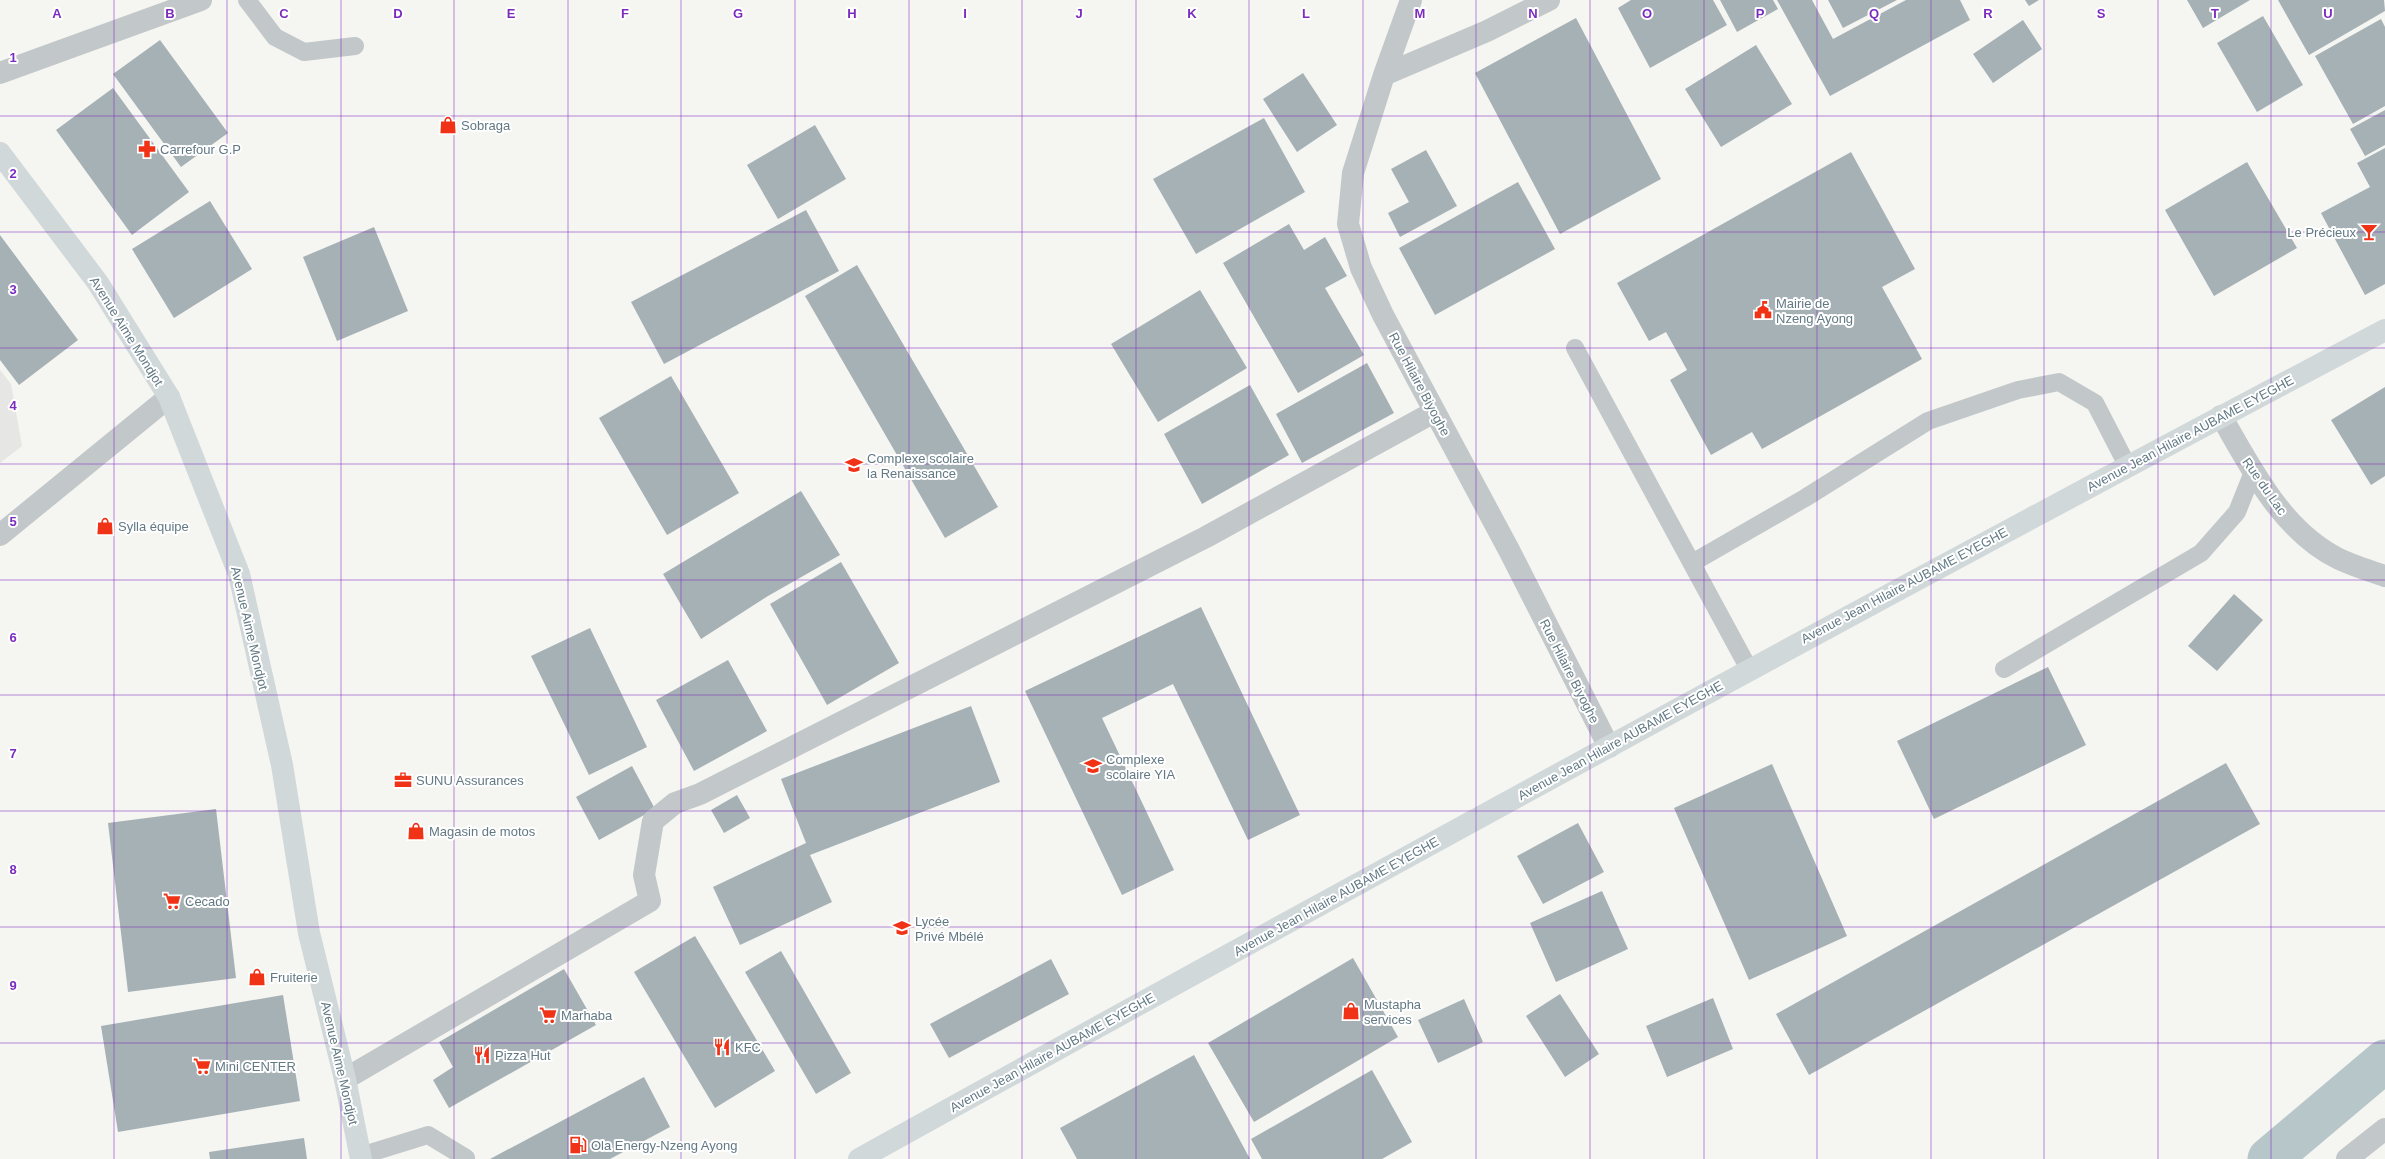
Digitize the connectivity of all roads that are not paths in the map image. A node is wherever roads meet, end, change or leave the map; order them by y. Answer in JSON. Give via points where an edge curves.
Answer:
{"nodes":[{"id":1,"x":201,"y":0,"type":"edge"},
{"id":2,"x":247,"y":0,"type":"edge"},
{"id":3,"x":1411,"y":0,"type":"edge"},
{"id":4,"x":1549,"y":0,"type":"edge"},
{"id":5,"x":355,"y":46,"type":"dead end"},
{"id":6,"x":0,"y":73,"type":"edge"},
{"id":7,"x":1384,"y":75,"type":"junction"},
{"id":8,"x":0,"y":153,"type":"edge"},
{"id":9,"x":2385,"y":330,"type":"edge"},
{"id":10,"x":1575,"y":348,"type":"dead end"},
{"id":11,"x":169,"y":397,"type":"junction"},
{"id":12,"x":1434,"y":412,"type":"junction"},
{"id":13,"x":2222,"y":416,"type":"junction"},
{"id":14,"x":2127,"y":465,"type":"junction"},
{"id":15,"x":2253,"y":472,"type":"junction"},
{"id":16,"x":0,"y":535,"type":"edge"},
{"id":17,"x":1692,"y":563,"type":"junction"},
{"id":18,"x":2385,"y":576,"type":"edge"},
{"id":19,"x":1749,"y":669,"type":"junction"},
{"id":20,"x":2004,"y":669,"type":"dead end"},
{"id":21,"x":1609,"y":747,"type":"junction"},
{"id":22,"x":345,"y":1079,"type":"junction"},
{"id":23,"x":2385,"y":1129,"type":"edge"},
{"id":24,"x":361,"y":1157,"type":"edge"},
{"id":25,"x":466,"y":1158,"type":"edge"},
{"id":26,"x":859,"y":1159,"type":"edge"},
{"id":27,"x":2347,"y":1159,"type":"edge"}],
"edges":[{"from":1,"to":6,"type":"street"},
{"from":2,"to":5,"type":"lane","via":[[275,37],[304,52]]},
{"from":3,"to":7,"type":"street","name":"Rue Hilaire Biyoghe"},
{"from":4,"to":7,"type":"street","via":[[1486,31]]},
{"from":7,"to":12,"type":"street","name":"Rue Hilaire Biyoghe","via":[[1353,173],[1348,224],[1361,268]]},
{"from":8,"to":11,"type":"main road","name":"Avenue Aime Mondjot","via":[[98,283]]},
{"from":9,"to":13,"type":"main road","name":"Avenue Jean Hilaire AUBAME EYEGHE"},
{"from":10,"to":17,"type":"lane"},
{"from":11,"to":16,"type":"street"},
{"from":11,"to":22,"type":"main road","name":"Avenue Aime Mondjot","via":[[239,574],[282,765],[309,933]]},
{"from":12,"to":21,"type":"street","name":"Rue Hilaire Biyoghe","via":[[1510,552]]},
{"from":12,"to":22,"type":"street","via":[[1206,537],[700,794],[675,803],[653,821],[644,874],[650,901]]},
{"from":13,"to":14,"type":"main road","name":"Avenue Jean Hilaire AUBAME EYEGHE"},
{"from":13,"to":15,"type":"street","name":"Rue du Lac"},
{"from":14,"to":17,"type":"lane","via":[[2095,403],[2059,382],[2018,390],[1928,421],[1805,498]]},
{"from":14,"to":19,"type":"main road","name":"Avenue Jean Hilaire AUBAME EYEGHE"},
{"from":15,"to":18,"type":"street","name":"Rue du Lac","via":[[2278,509],[2312,540],[2338,558]]},
{"from":15,"to":20,"type":"lane","via":[[2237,512],[2201,553]]},
{"from":17,"to":19,"type":"lane"},
{"from":19,"to":21,"type":"main road","name":"Avenue Jean Hilaire AUBAME EYEGHE"},
{"from":21,"to":26,"type":"main road","name":"Avenue Jean Hilaire AUBAME EYEGHE"},
{"from":22,"to":24,"type":"main road","name":"Avenue Aime Mondjot"},
{"from":23,"to":27,"type":"street"},
{"from":24,"to":25,"type":"lane","via":[[428,1135]]}]}
